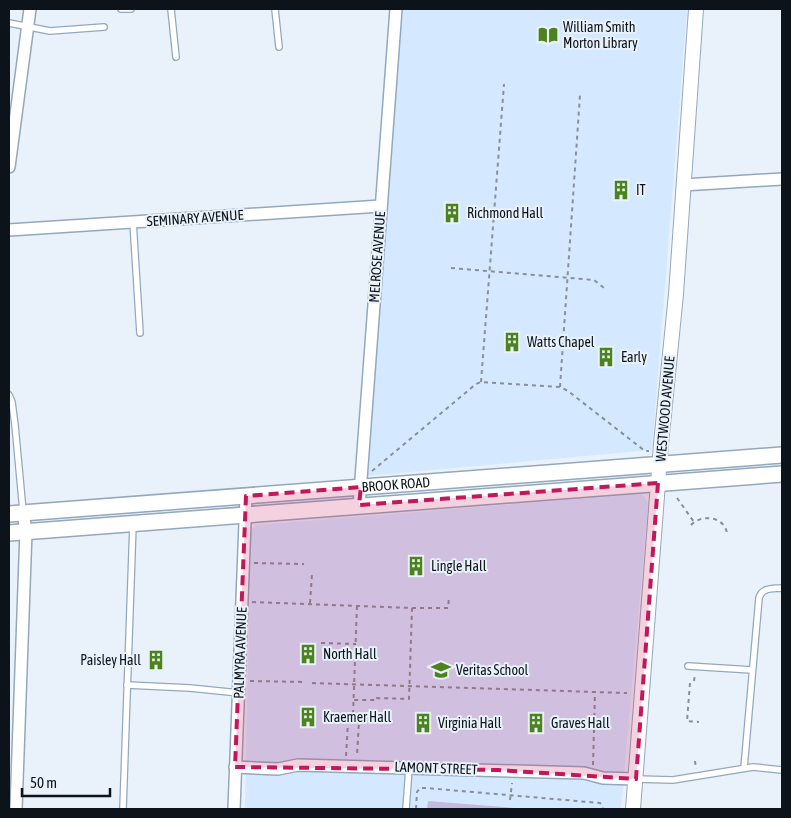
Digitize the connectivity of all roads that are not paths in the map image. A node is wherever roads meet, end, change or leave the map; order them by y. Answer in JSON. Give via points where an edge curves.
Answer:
{"nodes":[{"id":1,"x":30,"y":9,"type":"edge"},
{"id":2,"x":122,"y":9,"type":"edge"},
{"id":3,"x":131,"y":9,"type":"edge"},
{"id":4,"x":171,"y":9,"type":"edge"},
{"id":5,"x":275,"y":9,"type":"edge"},
{"id":6,"x":396,"y":9,"type":"edge"},
{"id":7,"x":696,"y":9,"type":"edge"},
{"id":8,"x":9,"y":23,"type":"edge"},
{"id":9,"x":104,"y":27,"type":"dead end"},
{"id":10,"x":27,"y":28,"type":"junction"},
{"id":11,"x":279,"y":46,"type":"dead end"},
{"id":12,"x":176,"y":58,"type":"dead end"},
{"id":13,"x":9,"y":167,"type":"edge"},
{"id":14,"x":782,"y":179,"type":"edge"},
{"id":15,"x":683,"y":185,"type":"junction"},
{"id":16,"x":381,"y":206,"type":"junction"},
{"id":17,"x":133,"y":222,"type":"junction"},
{"id":18,"x":9,"y":230,"type":"edge"},
{"id":19,"x":140,"y":333,"type":"dead end"},
{"id":20,"x":9,"y":395,"type":"edge"},
{"id":21,"x":782,"y":455,"type":"edge"},
{"id":22,"x":660,"y":464,"type":"junction"},
{"id":23,"x":782,"y":474,"type":"edge"},
{"id":24,"x":658,"y":483,"type":"junction"},
{"id":25,"x":361,"y":487,"type":"junction"},
{"id":26,"x":246,"y":496,"type":"junction"},
{"id":27,"x":359,"y":506,"type":"junction"},
{"id":28,"x":16,"y":514,"type":"edge"},
{"id":29,"x":246,"y":514,"type":"junction"},
{"id":30,"x":133,"y":523,"type":"junction"},
{"id":31,"x":26,"y":531,"type":"junction"},
{"id":32,"x":9,"y":533,"type":"edge"},
{"id":33,"x":782,"y":588,"type":"edge"},
{"id":34,"x":688,"y":666,"type":"dead end"},
{"id":35,"x":752,"y":670,"type":"junction"},
{"id":36,"x":127,"y":685,"type":"junction"},
{"id":37,"x":239,"y":693,"type":"junction"},
{"id":38,"x":235,"y":767,"type":"junction"},
{"id":39,"x":409,"y":768,"type":"junction"},
{"id":40,"x":744,"y":768,"type":"junction"},
{"id":41,"x":782,"y":770,"type":"edge"},
{"id":42,"x":636,"y":779,"type":"junction"},
{"id":43,"x":16,"y":809,"type":"edge"},
{"id":44,"x":122,"y":809,"type":"edge"},
{"id":45,"x":234,"y":809,"type":"edge"},
{"id":46,"x":406,"y":809,"type":"edge"},
{"id":47,"x":633,"y":809,"type":"edge"}],
"edges":[{"from":1,"to":10,"type":"street"},
{"from":2,"to":3,"type":"lane"},
{"from":4,"to":12,"type":"lane"},
{"from":5,"to":11,"type":"lane"},
{"from":6,"to":16,"type":"street","name":"MELROSE AVENUE"},
{"from":7,"to":15,"type":"street","name":"WESTWOOD AVENUE"},
{"from":8,"to":10,"type":"lane"},
{"from":9,"to":10,"type":"lane","via":[[50,31]]},
{"from":10,"to":13,"type":"street"},
{"from":14,"to":15,"type":"street"},
{"from":15,"to":22,"type":"street","name":"WESTWOOD AVENUE"},
{"from":16,"to":17,"type":"street","name":"SEMINARY AVENUE"},
{"from":16,"to":25,"type":"street","name":"MELROSE AVENUE"},
{"from":17,"to":18,"type":"street","name":"SEMINARY AVENUE"},
{"from":17,"to":19,"type":"lane"},
{"from":20,"to":28,"type":"lane","via":[[15,425]]},
{"from":21,"to":22,"type":"main road","name":"BROOK ROAD"},
{"from":22,"to":24,"type":"street","name":"WESTWOOD AVENUE"},
{"from":22,"to":25,"type":"main road","name":"BROOK ROAD"},
{"from":23,"to":24,"type":"main road","name":"BROOK ROAD"},
{"from":24,"to":27,"type":"main road","name":"BROOK ROAD"},
{"from":24,"to":42,"type":"street","name":"WESTWOOD AVENUE"},
{"from":25,"to":26,"type":"main road","name":"BROOK ROAD"},
{"from":25,"to":27,"type":"street","name":"MELROSE AVENUE"},
{"from":26,"to":28,"type":"main road","name":"BROOK ROAD"},
{"from":26,"to":29,"type":"street","name":"PALMYRA AVENUE"},
{"from":27,"to":29,"type":"main road","name":"BROOK ROAD"},
{"from":28,"to":31,"type":"street"},
{"from":29,"to":30,"type":"main road","name":"BROOK ROAD"},
{"from":29,"to":37,"type":"street","name":"PALMYRA AVENUE"},
{"from":30,"to":31,"type":"main road","name":"BROOK ROAD"},
{"from":30,"to":36,"type":"lane"},
{"from":31,"to":32,"type":"main road","name":"BROOK ROAD"},
{"from":31,"to":43,"type":"street"},
{"from":33,"to":35,"type":"lane","via":[[766,589],[758,598]]},
{"from":34,"to":35,"type":"lane"},
{"from":35,"to":40,"type":"lane"},
{"from":36,"to":37,"type":"lane"},
{"from":36,"to":44,"type":"lane"},
{"from":37,"to":38,"type":"street","name":"PALMYRA AVENUE"},
{"from":38,"to":39,"type":"street","name":"LAMONT STREET","via":[[274,769],[298,764]]},
{"from":38,"to":45,"type":"street","name":"PALMYRA AVENUE"},
{"from":39,"to":42,"type":"street","name":"LAMONT STREET","via":[[584,773],[603,778]]},
{"from":39,"to":46,"type":"lane"},
{"from":40,"to":41,"type":"lane"},
{"from":40,"to":42,"type":"lane","via":[[673,780]]},
{"from":42,"to":47,"type":"street","name":"WESTWOOD AVENUE"}]}
